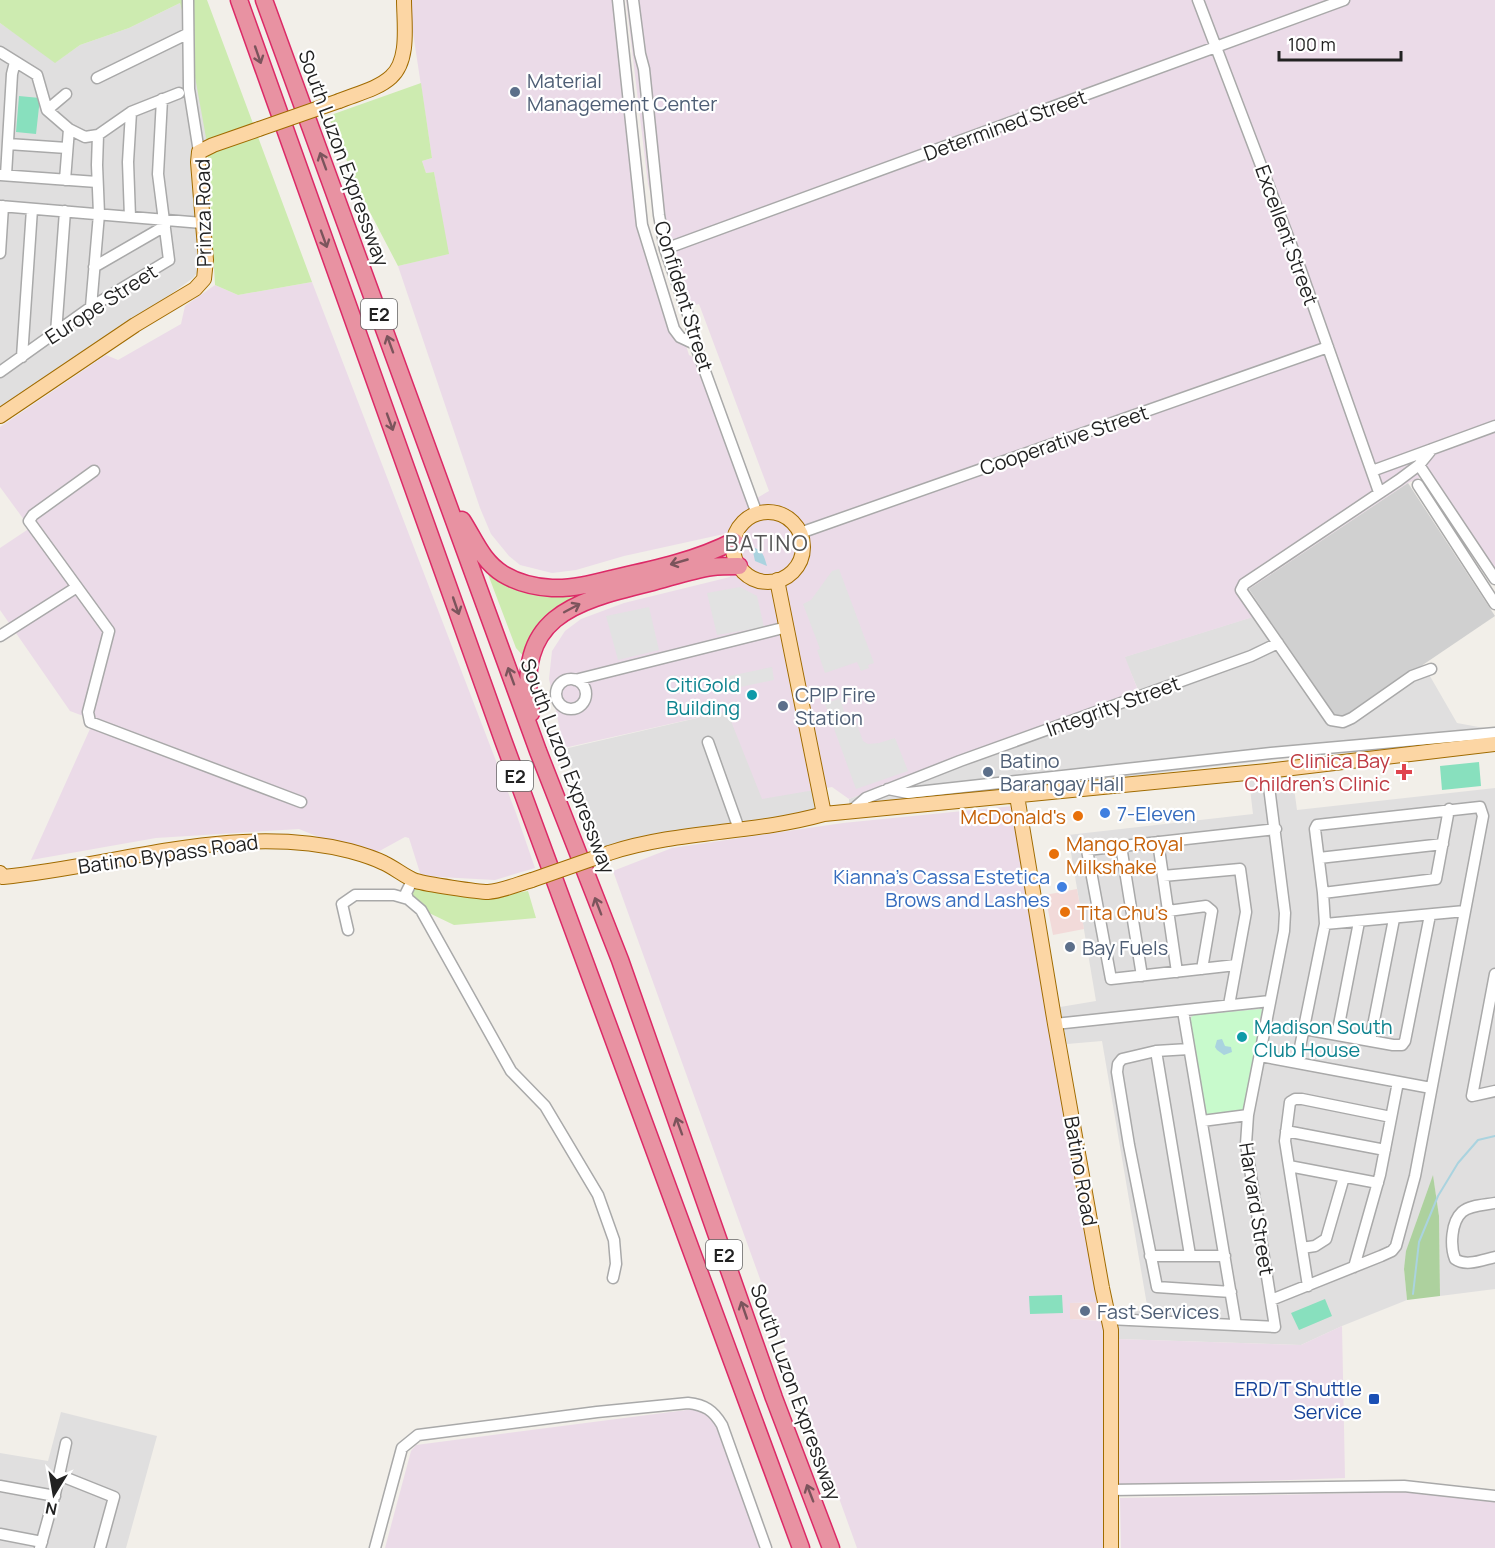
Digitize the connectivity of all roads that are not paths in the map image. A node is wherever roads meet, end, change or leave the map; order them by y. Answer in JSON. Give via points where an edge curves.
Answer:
{"nodes":[{"id":1,"x":188,"y":0,"type":"edge"},
{"id":2,"x":239,"y":0,"type":"edge"},
{"id":3,"x":264,"y":0,"type":"edge"},
{"id":4,"x":404,"y":0,"type":"edge"},
{"id":5,"x":618,"y":0,"type":"edge"},
{"id":6,"x":633,"y":0,"type":"edge"},
{"id":7,"x":1198,"y":0,"type":"edge"},
{"id":8,"x":1344,"y":0,"type":"edge"},
{"id":9,"x":187,"y":33,"type":"junction"},
{"id":10,"x":1216,"y":47,"type":"junction"},
{"id":11,"x":0,"y":52,"type":"edge"},
{"id":12,"x":15,"y":62,"type":"junction"},
{"id":13,"x":98,"y":78,"type":"dead end"},
{"id":14,"x":179,"y":93,"type":"dead end"},
{"id":15,"x":66,"y":94,"type":"dead end"},
{"id":16,"x":162,"y":99,"type":"junction"},
{"id":17,"x":47,"y":110,"type":"junction"},
{"id":18,"x":131,"y":112,"type":"junction"},
{"id":19,"x":69,"y":129,"type":"junction"},
{"id":20,"x":99,"y":135,"type":"junction"},
{"id":21,"x":8,"y":144,"type":"junction"},
{"id":22,"x":68,"y":148,"type":"junction"},
{"id":23,"x":199,"y":152,"type":"junction"},
{"id":24,"x":3,"y":175,"type":"edge"},
{"id":25,"x":65,"y":180,"type":"junction"},
{"id":26,"x":97,"y":182,"type":"junction"},
{"id":27,"x":1,"y":206,"type":"edge"},
{"id":28,"x":32,"y":209,"type":"junction"},
{"id":29,"x":65,"y":211,"type":"junction"},
{"id":30,"x":99,"y":214,"type":"junction"},
{"id":31,"x":130,"y":217,"type":"junction"},
{"id":32,"x":202,"y":222,"type":"junction"},
{"id":33,"x":164,"y":223,"type":"junction"},
{"id":34,"x":665,"y":249,"type":"junction"},
{"id":35,"x":0,"y":253,"type":"edge"},
{"id":36,"x":94,"y":267,"type":"junction"},
{"id":37,"x":91,"y":307,"type":"junction"},
{"id":38,"x":56,"y":333,"type":"junction"},
{"id":39,"x":695,"y":344,"type":"junction"},
{"id":40,"x":1328,"y":346,"type":"junction"},
{"id":41,"x":22,"y":357,"type":"junction"},
{"id":42,"x":0,"y":372,"type":"edge"},
{"id":43,"x":0,"y":416,"type":"edge"},
{"id":44,"x":1495,"y":426,"type":"edge"},
{"id":45,"x":1432,"y":449,"type":"junction"},
{"id":46,"x":1419,"y":465,"type":"junction"},
{"id":47,"x":94,"y":471,"type":"dead end"},
{"id":48,"x":1372,"y":471,"type":"junction"},
{"id":49,"x":1418,"y":485,"type":"dead end"},
{"id":50,"x":1379,"y":492,"type":"junction"},
{"id":51,"x":445,"y":498,"type":"junction"},
{"id":52,"x":756,"y":514,"type":"junction"},
{"id":53,"x":800,"y":533,"type":"junction"},
{"id":54,"x":734,"y":540,"type":"junction"},
{"id":55,"x":739,"y":566,"type":"junction"},
{"id":56,"x":1495,"y":579,"type":"edge"},
{"id":57,"x":777,"y":580,"type":"junction"},
{"id":58,"x":77,"y":587,"type":"junction"},
{"id":59,"x":1495,"y":604,"type":"edge"},
{"id":60,"x":787,"y":627,"type":"junction"},
{"id":61,"x":0,"y":636,"type":"edge"},
{"id":62,"x":1278,"y":643,"type":"junction"},
{"id":63,"x":1431,"y":669,"type":"dead end"},
{"id":64,"x":575,"y":680,"type":"dead end"},
{"id":65,"x":1495,"y":733,"type":"edge"},
{"id":66,"x":708,"y":742,"type":"dead end"},
{"id":67,"x":1495,"y":744,"type":"edge"},
{"id":68,"x":538,"y":751,"type":"junction"},
{"id":69,"x":1268,"y":771,"type":"junction"},
{"id":70,"x":888,"y":789,"type":"junction"},
{"id":71,"x":1017,"y":796,"type":"junction"},
{"id":72,"x":301,"y":802,"type":"dead end"},
{"id":73,"x":1449,"y":809,"type":"junction"},
{"id":74,"x":851,"y":811,"type":"junction"},
{"id":75,"x":824,"y":814,"type":"junction"},
{"id":76,"x":739,"y":829,"type":"junction"},
{"id":77,"x":1276,"y":829,"type":"junction"},
{"id":78,"x":1158,"y":842,"type":"junction"},
{"id":79,"x":1443,"y":844,"type":"junction"},
{"id":80,"x":1121,"y":846,"type":"junction"},
{"id":81,"x":1319,"y":858,"type":"junction"},
{"id":82,"x":0,"y":873,"type":"edge"},
{"id":83,"x":1163,"y":876,"type":"junction"},
{"id":84,"x":416,"y":881,"type":"junction"},
{"id":85,"x":1323,"y":893,"type":"junction"},
{"id":86,"x":408,"y":899,"type":"junction"},
{"id":87,"x":1168,"y":910,"type":"junction"},
{"id":88,"x":1466,"y":911,"type":"junction"},
{"id":89,"x":1430,"y":915,"type":"junction"},
{"id":90,"x":1394,"y":919,"type":"junction"},
{"id":91,"x":1359,"y":922,"type":"junction"},
{"id":92,"x":1325,"y":924,"type":"junction"},
{"id":93,"x":348,"y":930,"type":"dead end"},
{"id":94,"x":1236,"y":965,"type":"junction"},
{"id":95,"x":1202,"y":969,"type":"junction"},
{"id":96,"x":1177,"y":972,"type":"junction"},
{"id":97,"x":1495,"y":974,"type":"edge"},
{"id":98,"x":1142,"y":976,"type":"junction"},
{"id":99,"x":1493,"y":992,"type":"edge"},
{"id":100,"x":1270,"y":1001,"type":"junction"},
{"id":101,"x":1229,"y":1005,"type":"junction"},
{"id":102,"x":1184,"y":1011,"type":"junction"},
{"id":103,"x":1054,"y":1024,"type":"junction"},
{"id":104,"x":1304,"y":1029,"type":"junction"},
{"id":105,"x":1337,"y":1035,"type":"junction"},
{"id":106,"x":1370,"y":1041,"type":"junction"},
{"id":107,"x":1495,"y":1042,"type":"edge"},
{"id":108,"x":1481,"y":1045,"type":"junction"},
{"id":109,"x":1189,"y":1049,"type":"junction"},
{"id":110,"x":1156,"y":1052,"type":"junction"},
{"id":111,"x":1260,"y":1056,"type":"junction"},
{"id":112,"x":1297,"y":1062,"type":"junction"},
{"id":113,"x":1398,"y":1082,"type":"junction"},
{"id":114,"x":1431,"y":1088,"type":"junction"},
{"id":115,"x":1495,"y":1091,"type":"edge"},
{"id":116,"x":1248,"y":1115,"type":"junction"},
{"id":117,"x":1391,"y":1117,"type":"junction"},
{"id":118,"x":1202,"y":1121,"type":"junction"},
{"id":119,"x":1286,"y":1131,"type":"junction"},
{"id":120,"x":1385,"y":1150,"type":"junction"},
{"id":121,"x":1289,"y":1166,"type":"junction"},
{"id":122,"x":1344,"y":1178,"type":"junction"},
{"id":123,"x":1378,"y":1183,"type":"junction"},
{"id":124,"x":1495,"y":1203,"type":"edge"},
{"id":125,"x":1302,"y":1248,"type":"junction"},
{"id":126,"x":1190,"y":1255,"type":"junction"},
{"id":127,"x":1150,"y":1256,"type":"junction"},
{"id":128,"x":1225,"y":1256,"type":"junction"},
{"id":129,"x":1495,"y":1257,"type":"edge"},
{"id":130,"x":1354,"y":1267,"type":"junction"},
{"id":131,"x":614,"y":1278,"type":"dead end"},
{"id":132,"x":1308,"y":1286,"type":"junction"},
{"id":133,"x":1231,"y":1292,"type":"junction"},
{"id":134,"x":1271,"y":1300,"type":"junction"},
{"id":135,"x":1108,"y":1319,"type":"junction"},
{"id":136,"x":1236,"y":1326,"type":"junction"},
{"id":137,"x":66,"y":1443,"type":"dead end"},
{"id":138,"x":58,"y":1475,"type":"junction"},
{"id":139,"x":0,"y":1486,"type":"edge"},
{"id":140,"x":1110,"y":1490,"type":"junction"},
{"id":141,"x":55,"y":1496,"type":"junction"},
{"id":142,"x":1495,"y":1496,"type":"edge"},
{"id":143,"x":0,"y":1534,"type":"edge"},
{"id":144,"x":41,"y":1545,"type":"edge"},
{"id":145,"x":100,"y":1548,"type":"edge"},
{"id":146,"x":375,"y":1548,"type":"edge"},
{"id":147,"x":766,"y":1548,"type":"edge"},
{"id":148,"x":801,"y":1548,"type":"edge"},
{"id":149,"x":831,"y":1548,"type":"edge"},
{"id":150,"x":1111,"y":1548,"type":"edge"}],
"edges":[{"from":1,"to":9,"type":"street"},
{"from":2,"to":148,"type":"highway","number":"E2","one_way":true,"via":[[503,740]]},
{"from":51,"to":3,"type":"highway","name":"South Luzon Expressway","number":"E2","one_way":true},
{"from":4,"to":23,"type":"main road","name":"Prinza Road","bridge":true,"via":[[403,53],[392,76]]},
{"from":5,"to":39,"type":"street","via":[[644,236],[674,329],[680,337]]},
{"from":6,"to":34,"type":"street","name":"Confident Street"},
{"from":7,"to":10,"type":"street","name":"Excellent Street"},
{"from":8,"to":10,"type":"street","name":"Determined Street"},
{"from":9,"to":13,"type":"street"},
{"from":9,"to":23,"type":"street","via":[[189,89]]},
{"from":10,"to":34,"type":"street","name":"Determined Street"},
{"from":10,"to":40,"type":"street","name":"Excellent Street"},
{"from":11,"to":12,"type":"street"},
{"from":12,"to":17,"type":"street","via":[[37,75]]},
{"from":12,"to":21,"type":"street"},
{"from":14,"to":16,"type":"street"},
{"from":15,"to":17,"type":"street"},
{"from":16,"to":18,"type":"street"},
{"from":16,"to":33,"type":"street","via":[[158,174]]},
{"from":17,"to":19,"type":"street"},
{"from":18,"to":20,"type":"street"},
{"from":18,"to":31,"type":"street"},
{"from":19,"to":20,"type":"street","via":[[85,137]]},
{"from":19,"to":22,"type":"street"},
{"from":20,"to":26,"type":"street"},
{"from":21,"to":22,"type":"street"},
{"from":21,"to":24,"type":"street"},
{"from":22,"to":25,"type":"street"},
{"from":23,"to":32,"type":"main road","name":"Prinza Road"},
{"from":24,"to":25,"type":"street"},
{"from":25,"to":26,"type":"street"},
{"from":26,"to":30,"type":"street"},
{"from":27,"to":28,"type":"street"},
{"from":27,"to":35,"type":"street"},
{"from":28,"to":29,"type":"street"},
{"from":28,"to":41,"type":"street"},
{"from":29,"to":30,"type":"street"},
{"from":29,"to":38,"type":"street"},
{"from":30,"to":31,"type":"street"},
{"from":30,"to":36,"type":"street"},
{"from":31,"to":33,"type":"street"},
{"from":32,"to":33,"type":"street"},
{"from":32,"to":43,"type":"main road","name":"Prinza Road","via":[[206,271],[195,289]]},
{"from":33,"to":36,"type":"street"},
{"from":33,"to":37,"type":"street","name":"Europe Street","via":[[169,260]]},
{"from":34,"to":39,"type":"street","name":"Confident Street"},
{"from":36,"to":37,"type":"street"},
{"from":37,"to":38,"type":"street","name":"Europe Street"},
{"from":38,"to":41,"type":"street","name":"Europe Street"},
{"from":39,"to":52,"type":"street","name":"Confident Street"},
{"from":40,"to":48,"type":"street","name":"Excellent Street"},
{"from":40,"to":53,"type":"street","name":"Cooperative Street"},
{"from":41,"to":42,"type":"street","name":"Europe Street"},
{"from":44,"to":45,"type":"street"},
{"from":45,"to":46,"type":"street"},
{"from":45,"to":48,"type":"street"},
{"from":46,"to":50,"type":"street"},
{"from":46,"to":56,"type":"street"},
{"from":47,"to":58,"type":"street","via":[[29,521]]},
{"from":48,"to":50,"type":"street","name":"Excellent Street"},
{"from":49,"to":59,"type":"street"},
{"from":50,"to":62,"type":"street","via":[[1244,584],[1241,590]]},
{"from":54,"to":51,"type":"highway","one_way":true,"via":[[709,554],[639,573],[580,586],[536,586],[518,582],[487,561]]},
{"from":68,"to":51,"type":"highway","name":"South Luzon Expressway","number":"E2","one_way":true},
{"from":52,"to":53,"type":"main road","via":[[777,513]]},
{"from":52,"to":54,"type":"main road","via":[[741,524]]},
{"from":53,"to":57,"type":"main road","via":[[803,547],[799,562]]},
{"from":54,"to":55,"type":"main road"},
{"from":55,"to":57,"type":"main road","via":[[756,579]]},
{"from":68,"to":55,"type":"highway","one_way":true,"via":[[528,673],[538,638],[552,621],[571,607],[610,592],[711,567]]},
{"from":57,"to":60,"type":"main road"},
{"from":58,"to":61,"type":"street"},
{"from":58,"to":72,"type":"street","via":[[109,631],[88,712],[90,722]]},
{"from":60,"to":64,"type":"street"},
{"from":60,"to":75,"type":"main road"},
{"from":62,"to":63,"type":"street","via":[[1331,720],[1343,722],[1352,718],[1412,676]]},
{"from":62,"to":70,"type":"street","name":"Integrity Street"},
{"from":65,"to":70,"type":"street","via":[[908,793]]},
{"from":66,"to":76,"type":"street"},
{"from":67,"to":69,"type":"main road","name":"Batino Bypass Road"},
{"from":149,"to":68,"type":"highway","name":"South Luzon Expressway","number":"E2","one_way":true,"via":[[620,960]]},
{"from":69,"to":71,"type":"main road","name":"Batino Bypass Road"},
{"from":69,"to":77,"type":"street","name":"Harvard Street"},
{"from":70,"to":74,"type":"street","name":"Integrity Street","via":[[866,798]]},
{"from":71,"to":74,"type":"main road","name":"Batino Bypass Road"},
{"from":71,"to":103,"type":"main road","name":"Batino Road"},
{"from":73,"to":79,"type":"street"},
{"from":73,"to":81,"type":"street","via":[[1317,825]]},
{"from":73,"to":88,"type":"street","via":[[1480,807],[1483,816]]},
{"from":74,"to":75,"type":"main road","name":"Batino Bypass Road"},
{"from":75,"to":76,"type":"main road","name":"Batino Bypass Road"},
{"from":76,"to":84,"type":"main road","name":"Batino Bypass Road","bridge":true,"via":[[660,839],[488,892]]},
{"from":77,"to":78,"type":"street"},
{"from":77,"to":100,"type":"street","name":"Harvard Street","via":[[1285,913]]},
{"from":78,"to":80,"type":"street"},
{"from":78,"to":83,"type":"street"},
{"from":79,"to":81,"type":"street"},
{"from":79,"to":85,"type":"street","via":[[1436,879]]},
{"from":80,"to":98,"type":"street"},
{"from":80,"to":98,"type":"street","via":[[1087,850],[1111,979]]},
{"from":81,"to":85,"type":"street"},
{"from":82,"to":84,"type":"main road","name":"Batino Bypass Road","via":[[3,877],[20,875],[163,850],[263,840],[350,851],[383,862]]},
{"from":83,"to":87,"type":"street"},
{"from":83,"to":94,"type":"street","via":[[1240,869],[1246,912]]},
{"from":84,"to":86,"type":"street","via":[[406,893]]},
{"from":85,"to":92,"type":"street"},
{"from":86,"to":93,"type":"street","via":[[356,894],[342,904]]},
{"from":86,"to":131,"type":"street","via":[[420,910],[511,1071],[545,1106],[598,1195],[614,1240]]},
{"from":87,"to":95,"type":"street","via":[[1206,906],[1212,911]]},
{"from":87,"to":96,"type":"street"},
{"from":88,"to":89,"type":"street"},
{"from":88,"to":114,"type":"street"},
{"from":89,"to":90,"type":"street"},
{"from":89,"to":106,"type":"street","via":[[1405,1041],[1393,1045]]},
{"from":90,"to":91,"type":"street"},
{"from":90,"to":106,"type":"street"},
{"from":91,"to":92,"type":"street"},
{"from":91,"to":105,"type":"street"},
{"from":92,"to":104,"type":"street"},
{"from":94,"to":95,"type":"street"},
{"from":94,"to":101,"type":"street"},
{"from":95,"to":96,"type":"street"},
{"from":96,"to":98,"type":"street"},
{"from":97,"to":99,"type":"street"},
{"from":99,"to":108,"type":"street"},
{"from":100,"to":101,"type":"street"},
{"from":100,"to":111,"type":"street","name":"Harvard Street"},
{"from":101,"to":102,"type":"street"},
{"from":102,"to":103,"type":"street"},
{"from":102,"to":109,"type":"street"},
{"from":103,"to":135,"type":"main road","name":"Batino Road"},
{"from":104,"to":105,"type":"street"},
{"from":104,"to":112,"type":"street"},
{"from":105,"to":106,"type":"street"},
{"from":107,"to":108,"type":"street"},
{"from":108,"to":115,"type":"street","via":[[1472,1096]]},
{"from":109,"to":110,"type":"street"},
{"from":109,"to":118,"type":"street"},
{"from":110,"to":126,"type":"street"},
{"from":110,"to":127,"type":"street","via":[[1122,1059],[1117,1066]]},
{"from":111,"to":112,"type":"street"},
{"from":111,"to":116,"type":"street","name":"Harvard Street"},
{"from":112,"to":113,"type":"street"},
{"from":113,"to":114,"type":"street"},
{"from":113,"to":117,"type":"street"},
{"from":114,"to":130,"type":"street","via":[[1415,1176],[1396,1246]]},
{"from":116,"to":118,"type":"street"},
{"from":116,"to":134,"type":"street","name":"Harvard Street","via":[[1246,1143]]},
{"from":117,"to":119,"type":"street","via":[[1295,1099],[1290,1102]]},
{"from":117,"to":120,"type":"street"},
{"from":118,"to":128,"type":"street"},
{"from":119,"to":120,"type":"street"},
{"from":119,"to":121,"type":"street"},
{"from":120,"to":123,"type":"street"},
{"from":121,"to":122,"type":"street"},
{"from":121,"to":125,"type":"street"},
{"from":122,"to":123,"type":"street"},
{"from":122,"to":125,"type":"street","via":[[1326,1239]]},
{"from":123,"to":130,"type":"street"},
{"from":124,"to":129,"type":"street","via":[[1467,1209],[1458,1217],[1452,1244],[1455,1259],[1460,1262]]},
{"from":125,"to":132,"type":"street"},
{"from":126,"to":127,"type":"street"},
{"from":126,"to":128,"type":"street"},
{"from":127,"to":133,"type":"street","via":[[1157,1287]]},
{"from":128,"to":133,"type":"street"},
{"from":130,"to":132,"type":"street"},
{"from":132,"to":134,"type":"street"},
{"from":133,"to":136,"type":"street"},
{"from":134,"to":136,"type":"street","name":"Harvard Street","via":[[1275,1327]]},
{"from":135,"to":136,"type":"street"},
{"from":135,"to":140,"type":"main road","name":"Batino Road"},
{"from":137,"to":138,"type":"street"},
{"from":138,"to":141,"type":"street"},
{"from":138,"to":145,"type":"street","via":[[114,1497]]},
{"from":139,"to":141,"type":"street"},
{"from":140,"to":142,"type":"street","via":[[1404,1486]]},
{"from":140,"to":150,"type":"main road","name":"Batino Road"},
{"from":141,"to":144,"type":"street"},
{"from":143,"to":144,"type":"street"},
{"from":146,"to":147,"type":"street","via":[[402,1448],[418,1435],[688,1403],[702,1404],[714,1412],[722,1425]]}]}
